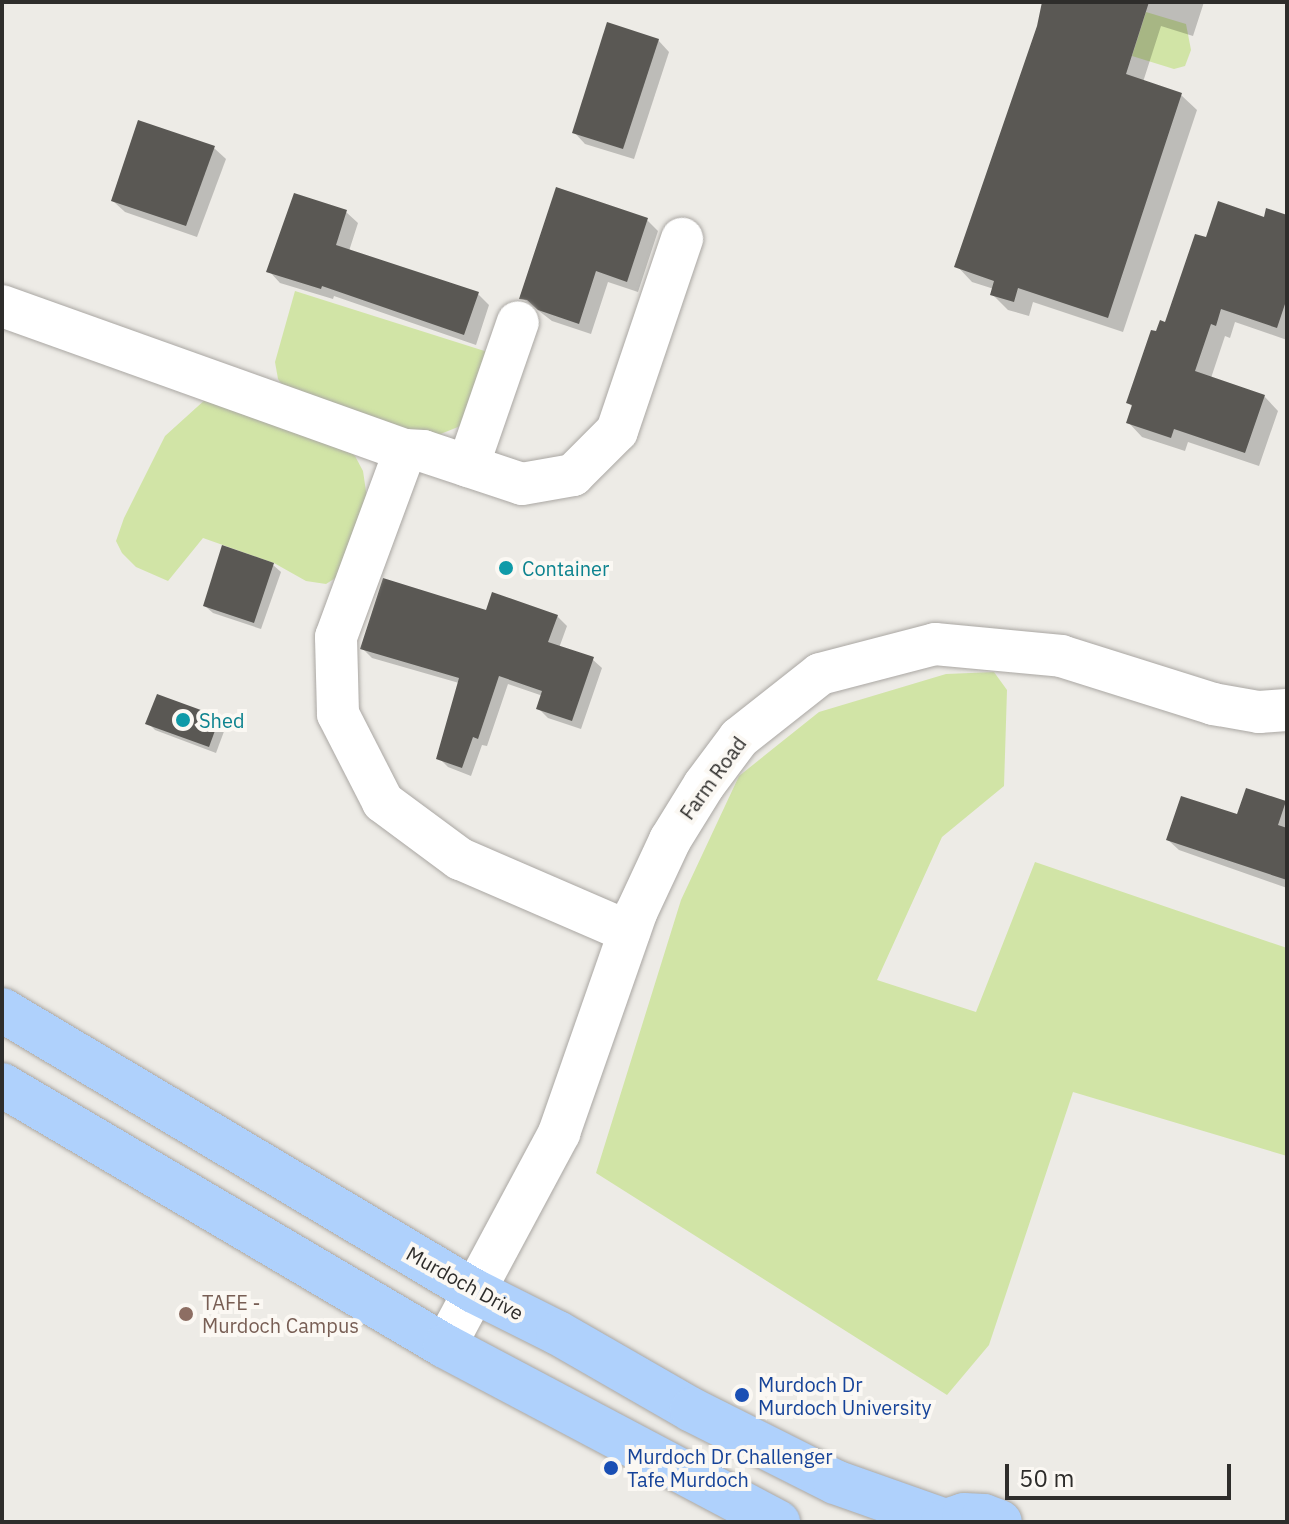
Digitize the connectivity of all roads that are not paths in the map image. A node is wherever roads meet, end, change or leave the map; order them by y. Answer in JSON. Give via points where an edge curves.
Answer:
{"nodes":[{"id":1,"x":682,"y":239,"type":"dead end"},
{"id":2,"x":2,"y":306,"type":"edge"},
{"id":3,"x":518,"y":322,"type":"dead end"},
{"id":4,"x":405,"y":450,"type":"junction"},
{"id":5,"x":468,"y":466,"type":"junction"},
{"id":6,"x":1287,"y":710,"type":"edge"},
{"id":7,"x":629,"y":932,"type":"junction"},
{"id":8,"x":2,"y":1010,"type":"edge"},
{"id":9,"x":2,"y":1085,"type":"edge"},
{"id":10,"x":474,"y":1291,"type":"junction"},
{"id":11,"x":445,"y":1346,"type":"junction"},
{"id":12,"x":944,"y":1521,"type":"edge"},
{"id":13,"x":778,"y":1522,"type":"edge"},
{"id":14,"x":1000,"y":1522,"type":"edge"}],
"edges":[{"from":1,"to":5,"type":"street","via":[[617,431],[573,475],[522,484]]},
{"from":2,"to":4,"type":"street"},
{"from":3,"to":5,"type":"street"},
{"from":4,"to":5,"type":"street"},
{"from":4,"to":7,"type":"street","via":[[336,637],[338,714],[383,802],[396,812],[460,859]]},
{"from":6,"to":7,"type":"street","name":"Farm Road","via":[[1259,712],[1213,704],[1061,656],[935,644],[820,674],[739,738],[704,785],[670,840]]},
{"from":7,"to":10,"type":"street","name":"Farm Road","via":[[559,1133]]},
{"from":8,"to":10,"type":"main road","name":"Murdoch Drive"},
{"from":9,"to":11,"type":"main road"},
{"from":10,"to":11,"type":"street","name":"Farm Road"},
{"from":10,"to":12,"type":"main road","name":"Murdoch Drive","via":[[835,1482]]},
{"from":11,"to":13,"type":"main road"},
{"from":12,"to":14,"type":"main road","name":"Murdoch Drive","via":[[964,1515]]}]}
